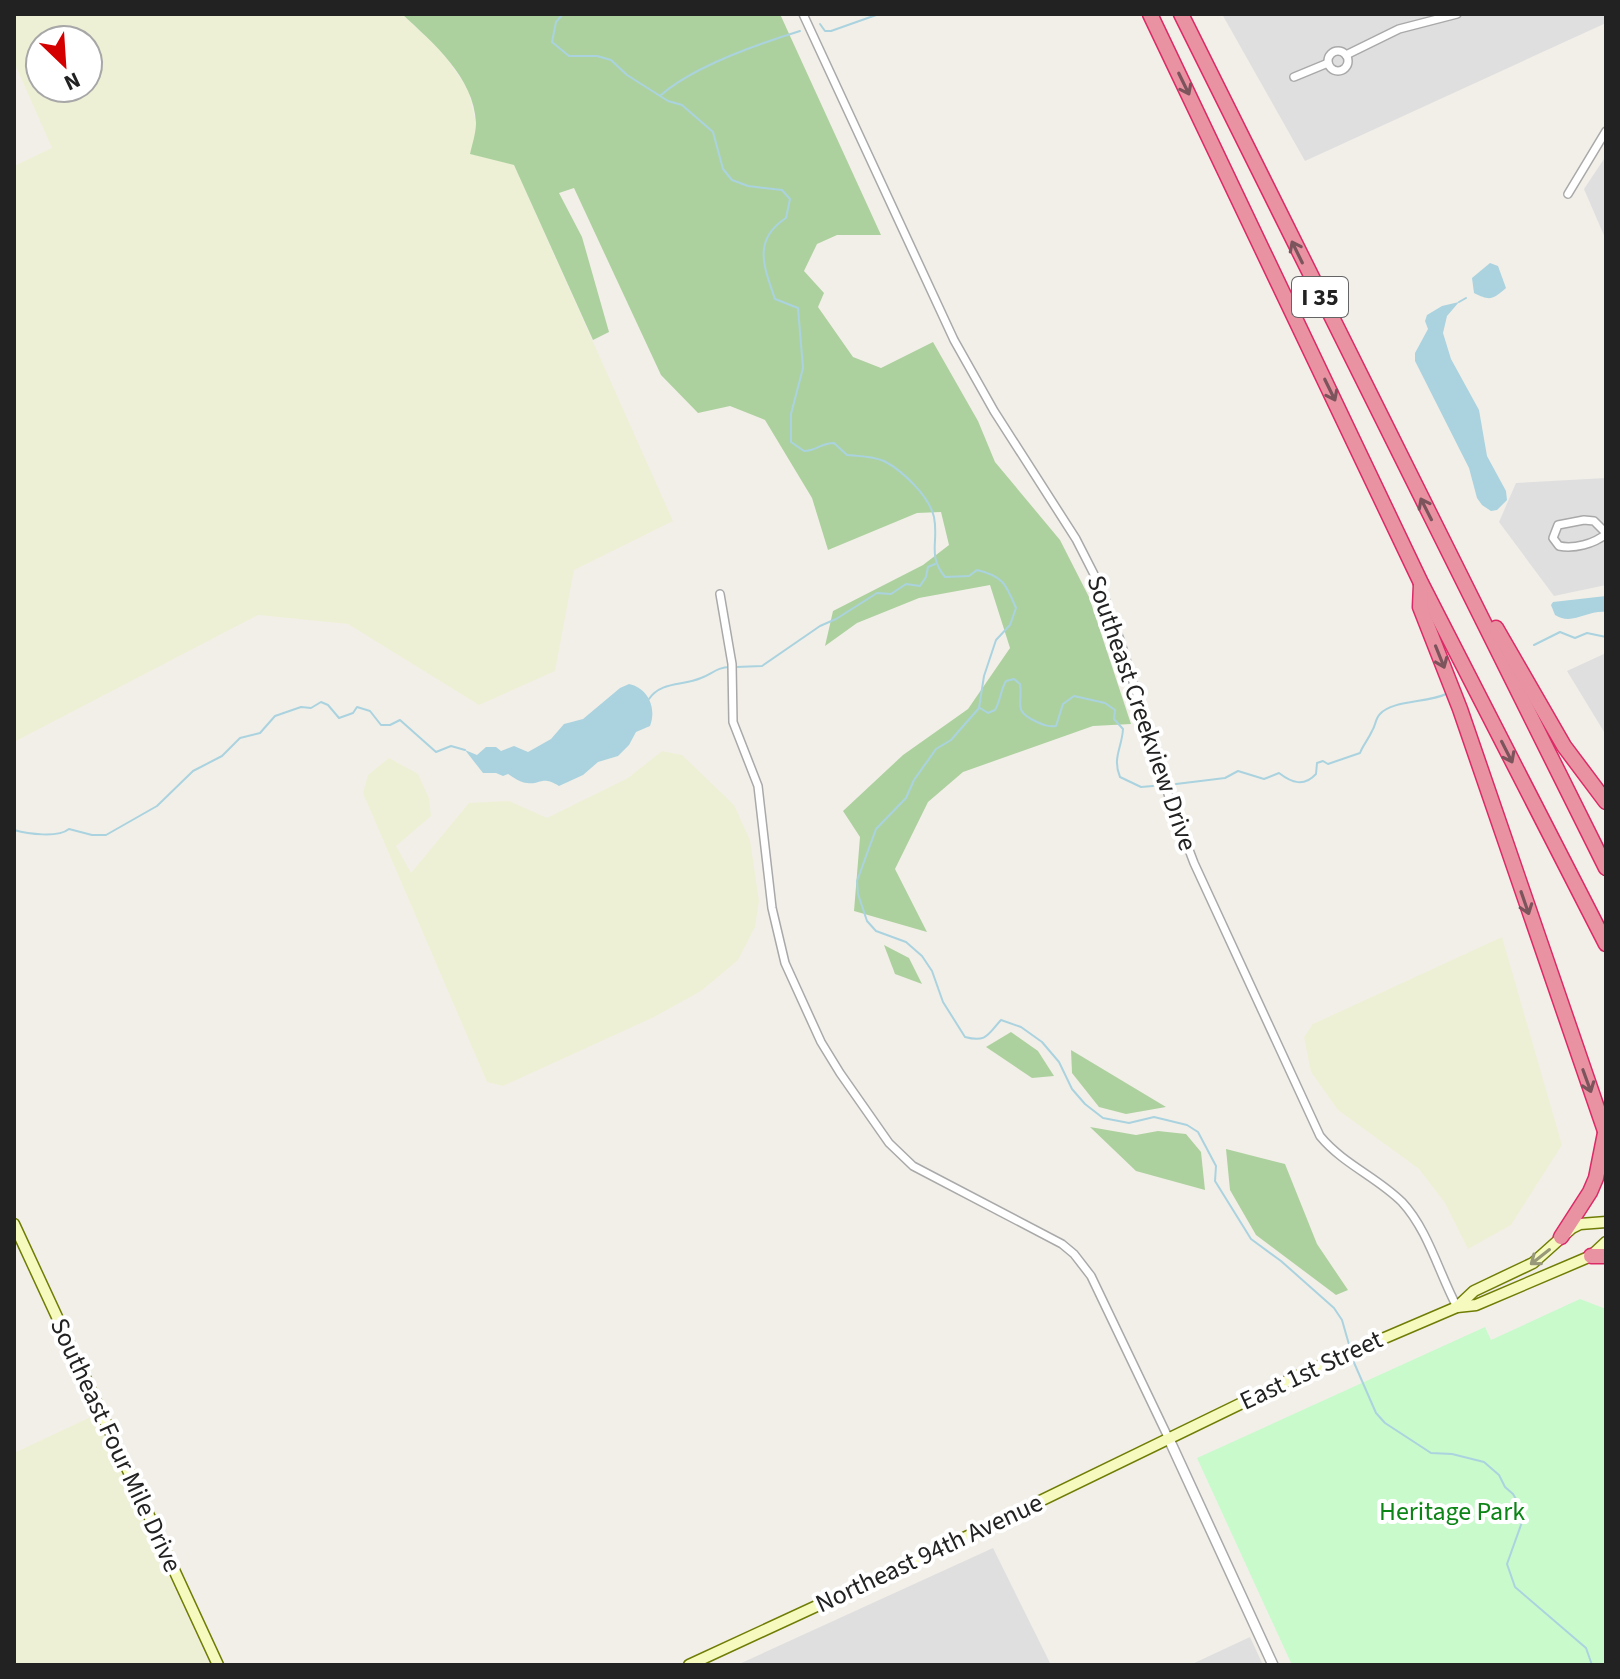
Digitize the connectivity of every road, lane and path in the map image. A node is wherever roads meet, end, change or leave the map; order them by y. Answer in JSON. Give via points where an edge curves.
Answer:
{"nodes":[{"id":1,"x":803,"y":14,"type":"edge"},
{"id":2,"x":1150,"y":14,"type":"edge"},
{"id":3,"x":1181,"y":14,"type":"edge"},
{"id":4,"x":1457,"y":14,"type":"edge"},
{"id":5,"x":1346,"y":55,"type":"junction"},
{"id":6,"x":1328,"y":63,"type":"junction"},
{"id":7,"x":1294,"y":77,"type":"dead end"},
{"id":8,"x":1606,"y":131,"type":"edge"},
{"id":9,"x":1568,"y":194,"type":"dead end"},
{"id":10,"x":1606,"y":533,"type":"edge"},
{"id":11,"x":1461,"y":579,"type":"junction"},
{"id":12,"x":1421,"y":583,"type":"junction"},
{"id":13,"x":720,"y":594,"type":"dead end"},
{"id":14,"x":1606,"y":802,"type":"edge"},
{"id":15,"x":1606,"y":868,"type":"edge"},
{"id":16,"x":1606,"y":944,"type":"edge"},
{"id":17,"x":1606,"y":1133,"type":"edge"},
{"id":18,"x":1606,"y":1222,"type":"edge"},
{"id":19,"x":14,"y":1224,"type":"edge"},
{"id":20,"x":1561,"y":1237,"type":"junction"},
{"id":21,"x":1606,"y":1242,"type":"edge"},
{"id":22,"x":1599,"y":1256,"type":"edge"},
{"id":23,"x":1457,"y":1307,"type":"junction"},
{"id":24,"x":1168,"y":1437,"type":"junction"},
{"id":25,"x":218,"y":1665,"type":"edge"},
{"id":26,"x":689,"y":1665,"type":"edge"},
{"id":27,"x":1273,"y":1665,"type":"edge"}],
"edges":[{"from":1,"to":23,"type":"street","name":"Southeast Creekview Drive","via":[[954,340],[1101,588],[1194,863],[1320,1136],[1410,1211]]},
{"from":2,"to":12,"type":"highway","number":"I 35","one_way":true},
{"from":11,"to":3,"type":"highway","number":"I 35","one_way":true},
{"from":4,"to":5,"type":"street","via":[[1399,29]]},
{"from":5,"to":6,"type":"street","via":[[1334,52]]},
{"from":5,"to":6,"type":"street","via":[[1342,70],[1333,70]]},
{"from":6,"to":7,"type":"street"},
{"from":8,"to":9,"type":"street"},
{"from":10,"to":10,"type":"street","via":[[1594,542],[1567,547],[1553,538],[1558,525],[1584,520],[1594,521]]},
{"from":11,"to":14,"type":"highway","via":[[1486,610],[1564,746]]},
{"from":11,"to":15,"type":"highway","number":"I 35"},
{"from":12,"to":16,"type":"highway","number":"I 35","one_way":true},
{"from":12,"to":17,"type":"highway","one_way":true,"via":[[1420,607]]},
{"from":13,"to":24,"type":"street","via":[[732,664],[733,722],[758,786],[779,943],[821,1042],[901,1156],[1074,1254],[1091,1276]]},
{"from":17,"to":20,"type":"highway","via":[[1590,1192]]},
{"from":18,"to":20,"type":"main road","name":"East 1st Street","via":[[1580,1224]]},
{"from":19,"to":25,"type":"main road","name":"Southeast Four Mile Drive"},
{"from":20,"to":23,"type":"main road","name":"East 1st Street","one_way":true,"via":[[1533,1263],[1474,1291]]},
{"from":21,"to":22,"type":"main road","name":"East 1st Street"},
{"from":22,"to":23,"type":"main road","name":"East 1st Street","via":[[1476,1305]]},
{"from":23,"to":24,"type":"main road","name":"East 1st Street"},
{"from":24,"to":26,"type":"main road","name":"Northeast 94th Avenue"},
{"from":24,"to":27,"type":"street"}]}
